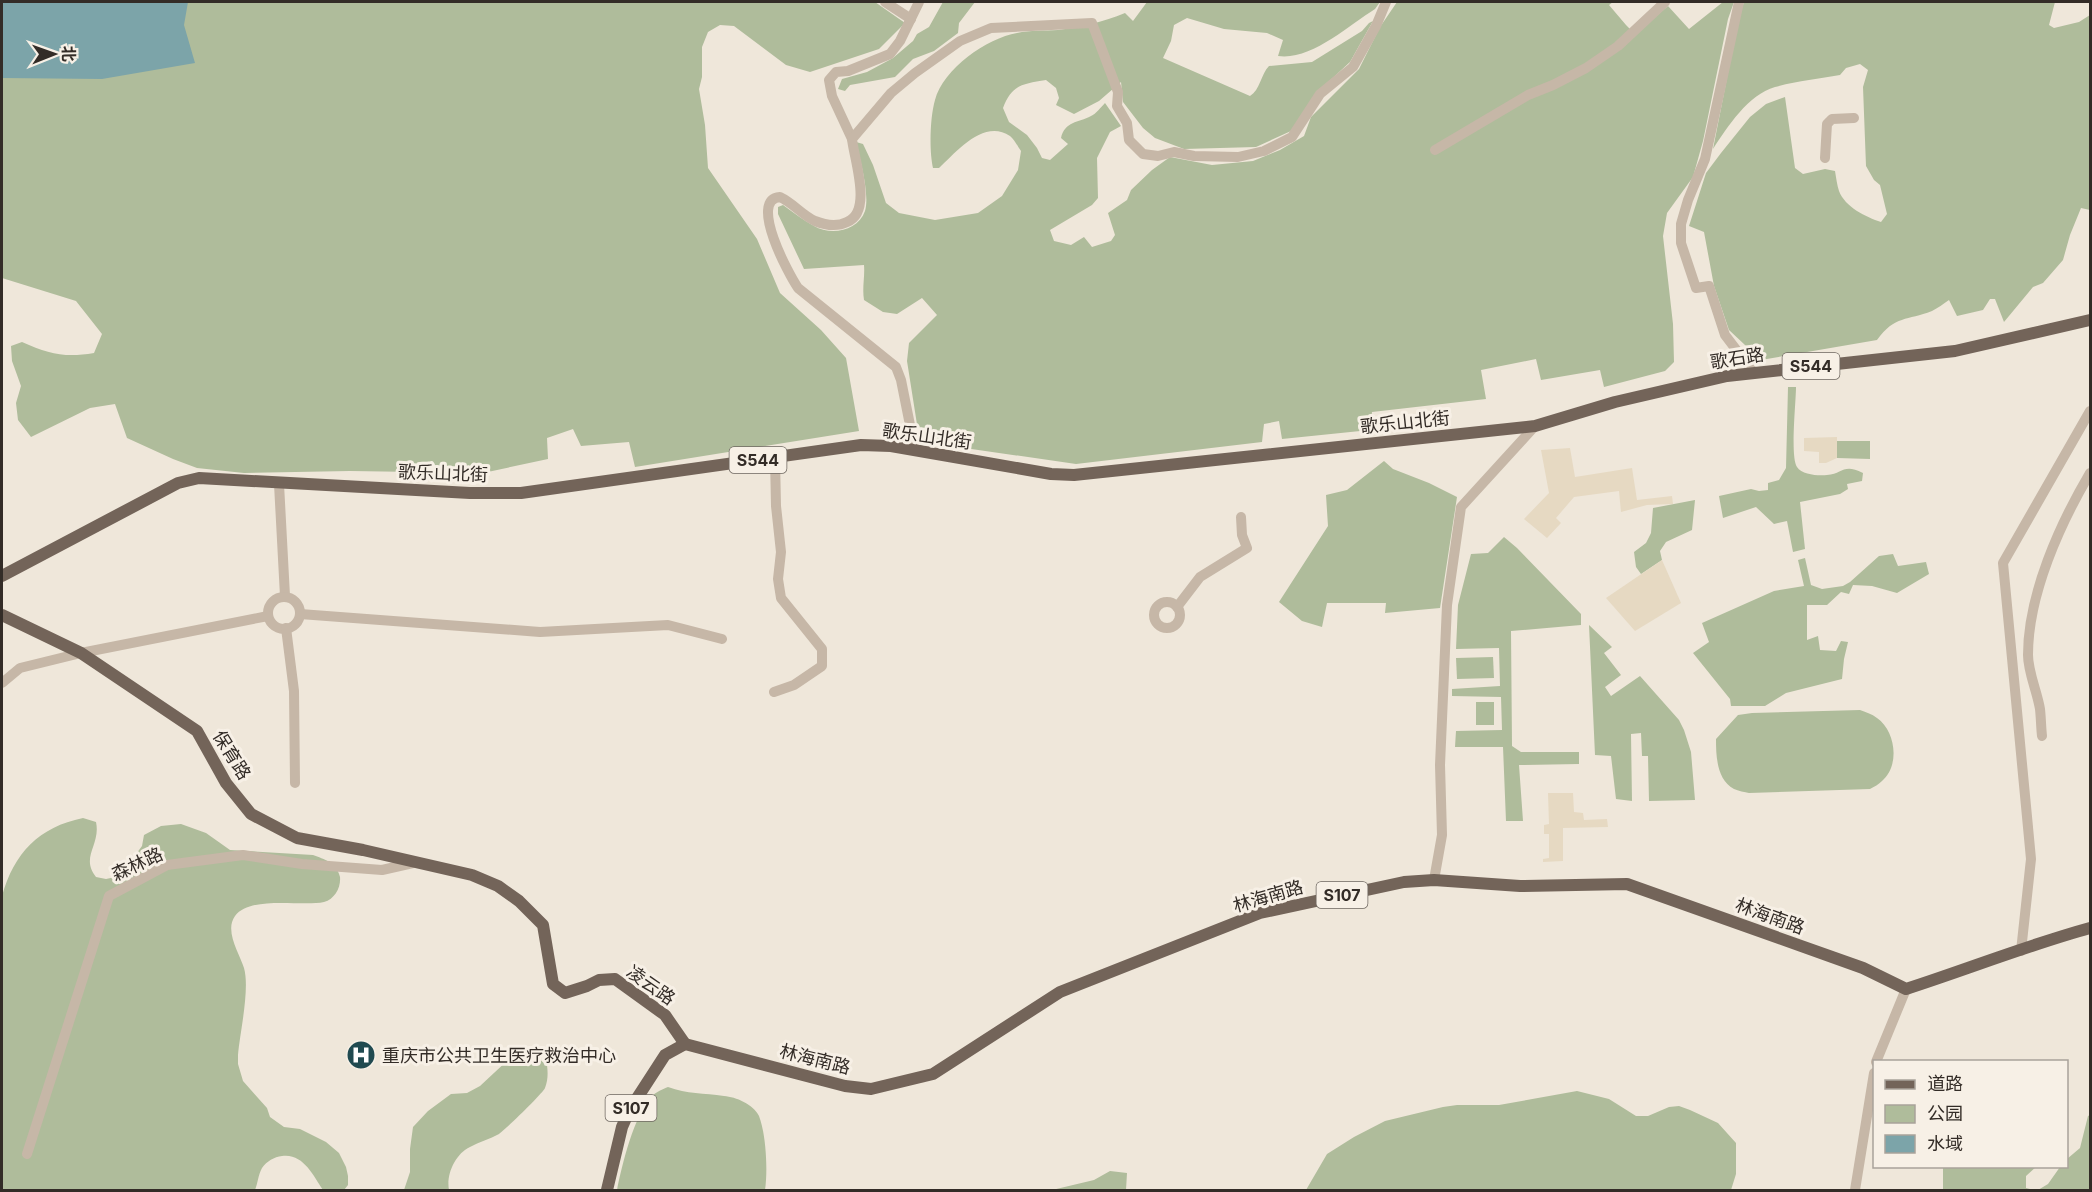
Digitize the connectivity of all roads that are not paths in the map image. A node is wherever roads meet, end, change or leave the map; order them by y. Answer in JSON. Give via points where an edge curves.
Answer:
{"nodes":[{"id":1,"x":885,"y":2,"type":"edge"},
{"id":2,"x":919,"y":2,"type":"edge"},
{"id":3,"x":1386,"y":2,"type":"edge"},
{"id":4,"x":1665,"y":2,"type":"edge"},
{"id":5,"x":1739,"y":2,"type":"edge"},
{"id":6,"x":911,"y":19,"type":"junction"},
{"id":7,"x":1854,"y":118,"type":"dead end"},
{"id":8,"x":852,"y":139,"type":"junction"},
{"id":9,"x":1435,"y":150,"type":"dead end"},
{"id":10,"x":1825,"y":158,"type":"dead end"},
{"id":11,"x":2091,"y":320,"type":"edge"},
{"id":12,"x":1754,"y":373,"type":"junction"},
{"id":13,"x":2091,"y":411,"type":"edge"},
{"id":14,"x":1534,"y":426,"type":"junction"},
{"id":15,"x":915,"y":450,"type":"junction"},
{"id":16,"x":775,"y":458,"type":"junction"},
{"id":17,"x":2091,"y":473,"type":"edge"},
{"id":18,"x":279,"y":484,"type":"junction"},
{"id":19,"x":1241,"y":516,"type":"dead end"},
{"id":20,"x":2,"y":576,"type":"edge"},
{"id":21,"x":285,"y":596,"type":"junction"},
{"id":22,"x":1177,"y":607,"type":"dead end"},
{"id":23,"x":300,"y":614,"type":"junction"},
{"id":24,"x":2,"y":615,"type":"edge"},
{"id":25,"x":268,"y":616,"type":"junction"},
{"id":26,"x":286,"y":628,"type":"junction"},
{"id":27,"x":722,"y":639,"type":"dead end"},
{"id":28,"x":81,"y":653,"type":"junction"},
{"id":29,"x":2,"y":683,"type":"edge"},
{"id":30,"x":774,"y":692,"type":"dead end"},
{"id":31,"x":2042,"y":736,"type":"dead end"},
{"id":32,"x":295,"y":783,"type":"dead end"},
{"id":33,"x":413,"y":863,"type":"junction"},
{"id":34,"x":1434,"y":880,"type":"junction"},
{"id":35,"x":2091,"y":928,"type":"edge"},
{"id":36,"x":2021,"y":951,"type":"junction"},
{"id":37,"x":1906,"y":989,"type":"junction"},
{"id":38,"x":685,"y":1044,"type":"junction"},
{"id":39,"x":1877,"y":1060,"type":"edge"},
{"id":40,"x":1873,"y":1085,"type":"edge"},
{"id":41,"x":27,"y":1154,"type":"dead end"},
{"id":42,"x":607,"y":1191,"type":"edge"},
{"id":43,"x":1856,"y":1191,"type":"edge"}],
"edges":[{"from":1,"to":6,"type":"street"},
{"from":2,"to":6,"type":"street"},
{"from":3,"to":8,"type":"street","via":[[1353,67],[1320,94],[1292,137],[1264,151],[1238,157],[1143,154],[1129,140],[1127,123],[1117,106],[1118,92],[1092,23],[991,28],[960,41],[891,93]]},
{"from":4,"to":9,"type":"street","via":[[1618,46],[1586,68],[1528,95]]},
{"from":5,"to":12,"type":"street","via":[[1705,159],[1681,224],[1681,243],[1696,288],[1709,286],[1725,335]]},
{"from":6,"to":8,"type":"street","via":[[890,54],[836,72],[829,80],[832,96]]},
{"from":7,"to":10,"type":"street","via":[[1832,119],[1827,124]]},
{"from":8,"to":15,"type":"street","via":[[860,206],[852,220],[827,225],[780,197],[770,201],[769,224],[798,288],[896,367]]},
{"from":11,"to":12,"type":"main road","name":"歌石路","number":"S544","via":[[1955,351]]},
{"from":12,"to":14,"type":"main road","name":"歌石路","number":"S544","via":[[1616,402]]},
{"from":13,"to":36,"type":"street","via":[[2003,564],[2031,859]]},
{"from":14,"to":15,"type":"main road","name":"歌乐山北街","number":"S544","via":[[1074,475]]},
{"from":14,"to":34,"type":"street","via":[[1461,507],[1447,605],[1440,765],[1442,835]]},
{"from":15,"to":16,"type":"main road","name":"歌乐山北街","number":"S544","via":[[861,446]]},
{"from":16,"to":18,"type":"main road","name":"歌乐山北街","number":"S544","via":[[521,493]]},
{"from":16,"to":30,"type":"street","via":[[781,598],[822,650],[822,666],[794,685]]},
{"from":17,"to":31,"type":"street","via":[[2056,542],[2033,610],[2028,656]]},
{"from":18,"to":20,"type":"main road","name":"歌乐山北街","number":"S544","via":[[199,478],[178,483]]},
{"from":18,"to":21,"type":"street"},
{"from":19,"to":22,"type":"street","via":[[1247,548],[1200,577]]},
{"from":21,"to":23,"type":"street","via":[[296,602]]},
{"from":21,"to":25,"type":"street","via":[[273,601]]},
{"from":23,"to":26,"type":"street","via":[[294,626]]},
{"from":23,"to":27,"type":"street","via":[[540,632],[668,625]]},
{"from":24,"to":28,"type":"main road","name":"保育路"},
{"from":25,"to":26,"type":"street","via":[[274,625]]},
{"from":25,"to":28,"type":"street"},
{"from":26,"to":32,"type":"street","via":[[294,691]]},
{"from":28,"to":29,"type":"street","via":[[20,668]]},
{"from":28,"to":33,"type":"main road","name":"保育路","via":[[196,731],[226,783],[251,814],[297,838]]},
{"from":33,"to":38,"type":"main road","name":"凌云路","via":[[472,875],[498,886],[543,925],[553,984],[565,993],[599,980],[615,980],[665,1015]]},
{"from":33,"to":41,"type":"street","name":"森林路","via":[[382,870],[243,855],[167,865],[109,896]]},
{"from":34,"to":37,"type":"main road","name":"林海南路","number":"S107","via":[[1520,886],[1627,884],[1863,968]]},
{"from":34,"to":38,"type":"main road","name":"林海南路","number":"S107","via":[[1404,882],[1260,914],[1060,992],[933,1074],[871,1089],[845,1086]]},
{"from":35,"to":36,"type":"main road"},
{"from":36,"to":37,"type":"main road"},
{"from":37,"to":39,"type":"street"},
{"from":38,"to":42,"type":"main road","number":"S107","via":[[665,1055],[630,1109]]},
{"from":40,"to":43,"type":"street"}]}
